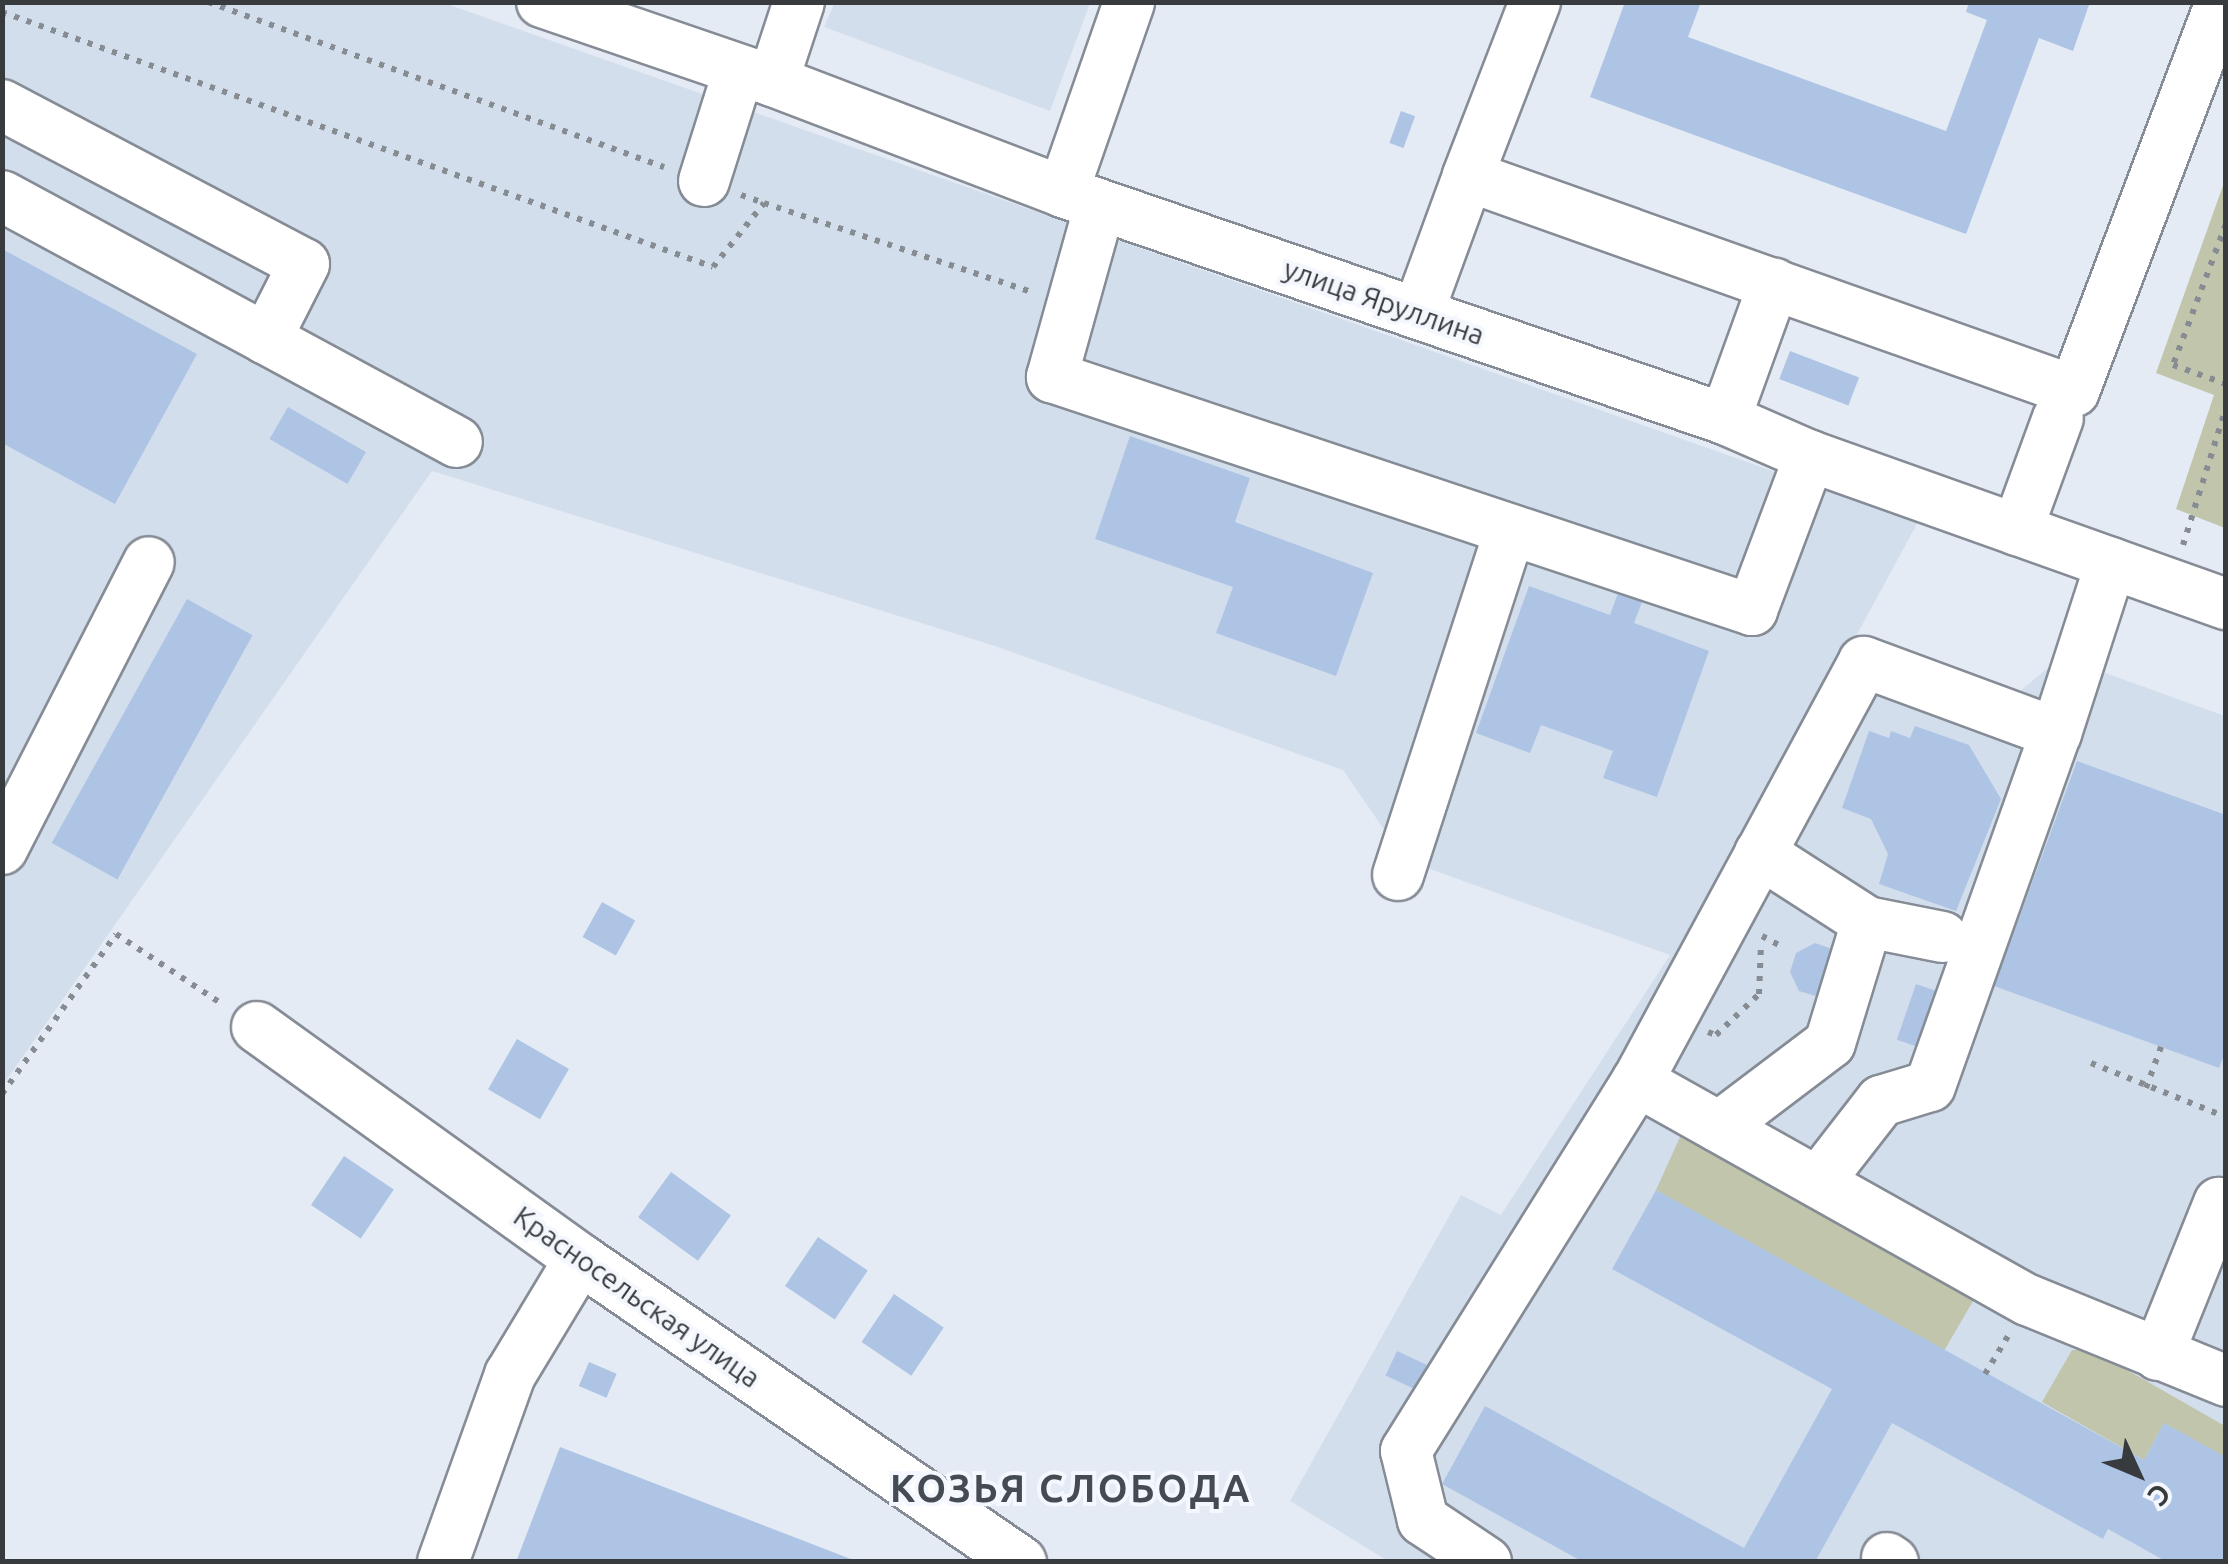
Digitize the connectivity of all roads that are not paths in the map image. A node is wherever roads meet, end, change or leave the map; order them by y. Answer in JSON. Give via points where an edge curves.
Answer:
{"nodes":[{"id":1,"x":542,"y":2,"type":"edge"},
{"id":2,"x":799,"y":2,"type":"edge"},
{"id":3,"x":1129,"y":2,"type":"edge"},
{"id":4,"x":1534,"y":2,"type":"edge"},
{"id":5,"x":2221,"y":2,"type":"edge"},
{"id":6,"x":756,"y":76,"type":"junction"},
{"id":7,"x":2,"y":105,"type":"edge"},
{"id":8,"x":1468,"y":176,"type":"junction"},
{"id":9,"x":704,"y":182,"type":"road end"},
{"id":10,"x":2,"y":196,"type":"edge"},
{"id":11,"x":1082,"y":198,"type":"junction"},
{"id":12,"x":1774,"y":284,"type":"junction"},
{"id":13,"x":1418,"y":314,"type":"junction"},
{"id":14,"x":266,"y":339,"type":"junction"},
{"id":15,"x":2058,"y":418,"type":"dead end"},
{"id":16,"x":1725,"y":419,"type":"junction"},
{"id":17,"x":456,"y":442,"type":"dead end"},
{"id":18,"x":1810,"y":456,"type":"junction"},
{"id":19,"x":1510,"y":530,"type":"junction"},
{"id":20,"x":2017,"y":530,"type":"junction"},
{"id":21,"x":149,"y":562,"type":"dead end"},
{"id":22,"x":2111,"y":563,"type":"junction"},
{"id":23,"x":2226,"y":604,"type":"edge"},
{"id":24,"x":2056,"y":733,"type":"junction"},
{"id":25,"x":2,"y":848,"type":"edge"},
{"id":26,"x":1760,"y":853,"type":"junction"},
{"id":27,"x":1398,"y":875,"type":"dead end"},
{"id":28,"x":1867,"y":922,"type":"junction"},
{"id":29,"x":1943,"y":937,"type":"dead end"},
{"id":30,"x":257,"y":1027,"type":"road end"},
{"id":31,"x":1637,"y":1081,"type":"junction"},
{"id":32,"x":1719,"y":1127,"type":"junction"},
{"id":33,"x":1818,"y":1182,"type":"junction"},
{"id":34,"x":2219,"y":1203,"type":"dead end"},
{"id":35,"x":580,"y":1260,"type":"junction"},
{"id":36,"x":2158,"y":1355,"type":"junction"},
{"id":37,"x":2226,"y":1381,"type":"edge"},
{"id":38,"x":443,"y":1562,"type":"edge"},
{"id":39,"x":1021,"y":1562,"type":"edge"},
{"id":40,"x":1486,"y":1562,"type":"edge"}],
"edges":[{"from":1,"to":6,"type":"street","name":"улица Яруллина"},
{"from":2,"to":6,"type":"street"},
{"from":3,"to":11,"type":"street"},
{"from":4,"to":8,"type":"street"},
{"from":5,"to":12,"type":"street","via":[[2074,391]]},
{"from":6,"to":9,"type":"street"},
{"from":6,"to":11,"type":"street","name":"улица Яруллина"},
{"from":7,"to":14,"type":"street","via":[[304,264]]},
{"from":8,"to":12,"type":"street"},
{"from":8,"to":13,"type":"street"},
{"from":10,"to":14,"type":"street"},
{"from":11,"to":13,"type":"street","name":"улица Яруллина"},
{"from":11,"to":19,"type":"street","via":[[1072,305],[1052,376]]},
{"from":12,"to":16,"type":"street"},
{"from":13,"to":16,"type":"street","name":"улица Яруллина"},
{"from":14,"to":17,"type":"street"},
{"from":15,"to":20,"type":"street"},
{"from":16,"to":18,"type":"street","name":"улица Яруллина"},
{"from":18,"to":19,"type":"street","via":[[1752,610]]},
{"from":18,"to":20,"type":"street","name":"улица Яруллина"},
{"from":19,"to":27,"type":"street"},
{"from":20,"to":22,"type":"street","name":"улица Яруллина"},
{"from":21,"to":25,"type":"street"},
{"from":22,"to":23,"type":"street","name":"улица Яруллина"},
{"from":22,"to":24,"type":"street"},
{"from":24,"to":26,"type":"street","via":[[1864,662]]},
{"from":24,"to":33,"type":"street","via":[[1930,1086],[1881,1101]]},
{"from":26,"to":28,"type":"street"},
{"from":26,"to":31,"type":"street"},
{"from":28,"to":29,"type":"street"},
{"from":28,"to":32,"type":"street","via":[[1830,1042]]},
{"from":30,"to":35,"type":"street","name":"Красносельская улица"},
{"from":31,"to":32,"type":"street"},
{"from":31,"to":40,"type":"street","via":[[1406,1450],[1423,1520]]},
{"from":32,"to":33,"type":"street"},
{"from":33,"to":36,"type":"street","via":[[2028,1300]]},
{"from":34,"to":36,"type":"street"},
{"from":35,"to":38,"type":"street","via":[[510,1374]]},
{"from":35,"to":39,"type":"street","name":"Красносельская улица"},
{"from":36,"to":37,"type":"street"}]}
